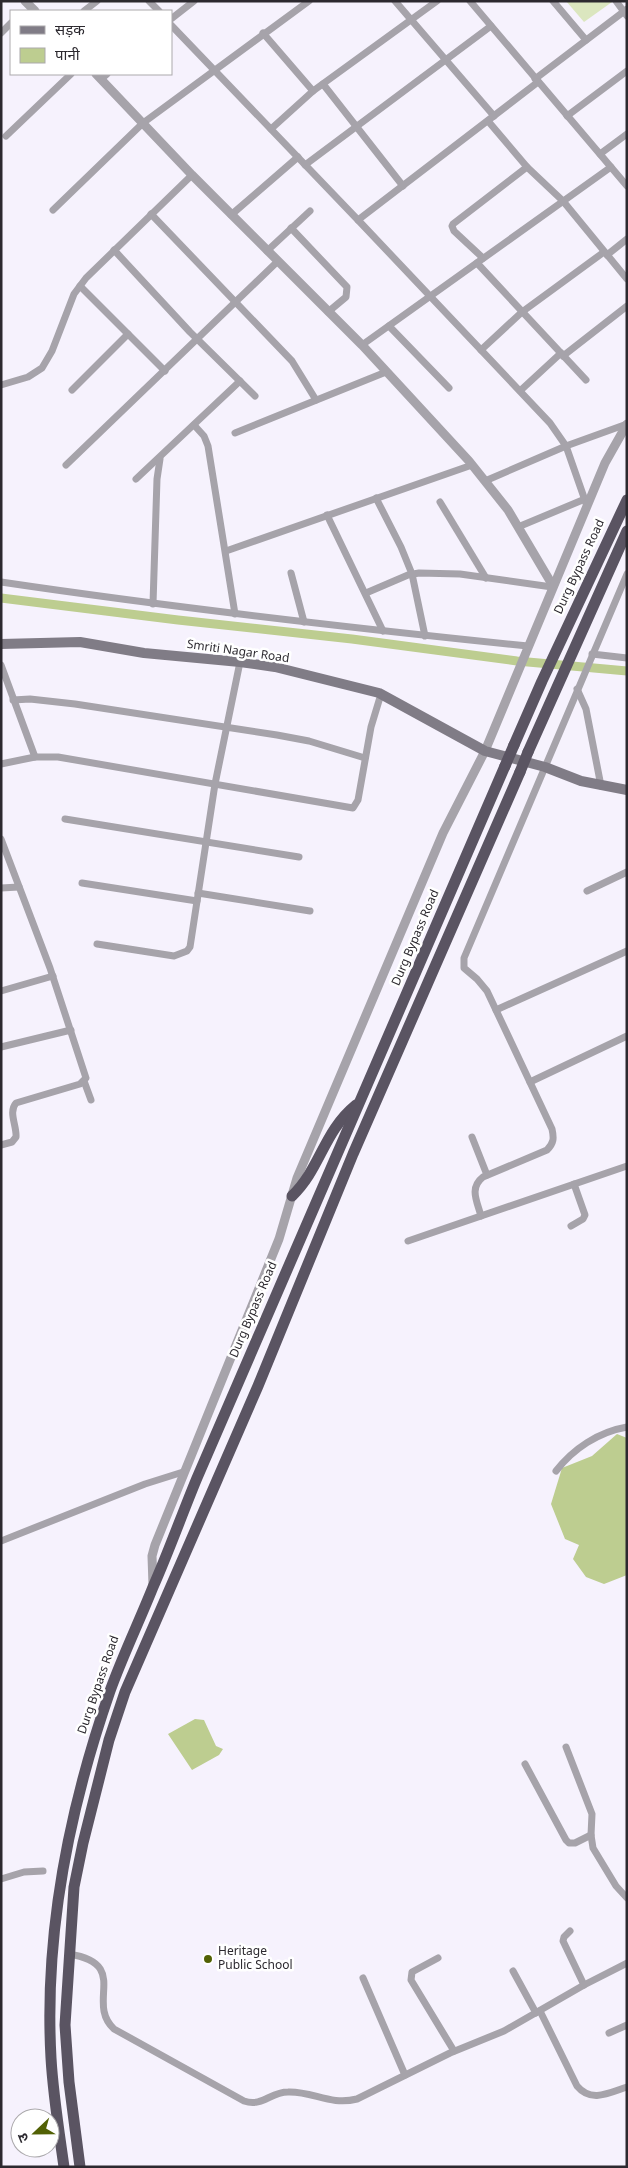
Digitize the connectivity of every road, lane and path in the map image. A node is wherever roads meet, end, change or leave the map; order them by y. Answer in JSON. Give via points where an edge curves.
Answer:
{"nodes":[{"id":1,"x":96,"y":1,"type":"edge"},
{"id":2,"x":194,"y":1,"type":"edge"},
{"id":3,"x":309,"y":1,"type":"edge"},
{"id":4,"x":395,"y":1,"type":"edge"},
{"id":5,"x":436,"y":1,"type":"edge"},
{"id":6,"x":470,"y":1,"type":"edge"},
{"id":7,"x":553,"y":1,"type":"edge"},
{"id":8,"x":616,"y":1,"type":"edge"},
{"id":9,"x":85,"y":10,"type":"edge"},
{"id":10,"x":626,"y":12,"type":"edge"},
{"id":11,"x":172,"y":18,"type":"edge"},
{"id":12,"x":412,"y":20,"type":"junction"},
{"id":13,"x":172,"y":26,"type":"edge"},
{"id":14,"x":491,"y":26,"type":"junction"},
{"id":15,"x":263,"y":34,"type":"junction"},
{"id":16,"x":586,"y":40,"type":"junction"},
{"id":17,"x":445,"y":60,"type":"junction"},
{"id":18,"x":214,"y":70,"type":"junction"},
{"id":19,"x":627,"y":71,"type":"edge"},
{"id":20,"x":70,"y":75,"type":"edge"},
{"id":21,"x":101,"y":76,"type":"edge"},
{"id":22,"x":537,"y":80,"type":"junction"},
{"id":23,"x":323,"y":84,"type":"junction"},
{"id":24,"x":313,"y":91,"type":"junction"},
{"id":25,"x":567,"y":116,"type":"junction"},
{"id":26,"x":491,"y":119,"type":"junction"},
{"id":27,"x":143,"y":123,"type":"junction"},
{"id":28,"x":357,"y":126,"type":"junction"},
{"id":29,"x":271,"y":129,"type":"junction"},
{"id":30,"x":627,"y":134,"type":"edge"},
{"id":31,"x":6,"y":136,"type":"dead end"},
{"id":32,"x":600,"y":154,"type":"junction"},
{"id":33,"x":298,"y":157,"type":"junction"},
{"id":34,"x":306,"y":165,"type":"junction"},
{"id":35,"x":527,"y":167,"type":"junction"},
{"id":36,"x":611,"y":167,"type":"junction"},
{"id":37,"x":192,"y":175,"type":"junction"},
{"id":38,"x":403,"y":186,"type":"junction"},
{"id":39,"x":627,"y":186,"type":"edge"},
{"id":40,"x":563,"y":201,"type":"junction"},
{"id":41,"x":53,"y":210,"type":"dead end"},
{"id":42,"x":310,"y":211,"type":"dead end"},
{"id":43,"x":151,"y":214,"type":"junction"},
{"id":44,"x":232,"y":215,"type":"junction"},
{"id":45,"x":358,"y":220,"type":"junction"},
{"id":46,"x":291,"y":228,"type":"junction"},
{"id":47,"x":627,"y":239,"type":"edge"},
{"id":48,"x":114,"y":250,"type":"junction"},
{"id":49,"x":268,"y":251,"type":"junction"},
{"id":50,"x":606,"y":253,"type":"junction"},
{"id":51,"x":480,"y":260,"type":"junction"},
{"id":52,"x":278,"y":261,"type":"junction"},
{"id":53,"x":627,"y":279,"type":"edge"},
{"id":54,"x":80,"y":286,"type":"junction"},
{"id":55,"x":430,"y":297,"type":"junction"},
{"id":56,"x":235,"y":303,"type":"junction"},
{"id":57,"x":627,"y":306,"type":"edge"},
{"id":58,"x":328,"y":312,"type":"junction"},
{"id":59,"x":522,"y":312,"type":"junction"},
{"id":60,"x":389,"y":326,"type":"junction"},
{"id":61,"x":128,"y":334,"type":"junction"},
{"id":62,"x":198,"y":340,"type":"junction"},
{"id":63,"x":362,"y":345,"type":"junction"},
{"id":64,"x":481,"y":350,"type":"junction"},
{"id":65,"x":562,"y":355,"type":"junction"},
{"id":66,"x":165,"y":371,"type":"junction"},
{"id":67,"x":386,"y":372,"type":"junction"},
{"id":68,"x":586,"y":380,"type":"dead end"},
{"id":69,"x":240,"y":381,"type":"junction"},
{"id":70,"x":1,"y":385,"type":"edge"},
{"id":71,"x":449,"y":388,"type":"dead end"},
{"id":72,"x":72,"y":390,"type":"dead end"},
{"id":73,"x":521,"y":390,"type":"junction"},
{"id":74,"x":255,"y":396,"type":"dead end"},
{"id":75,"x":316,"y":400,"type":"junction"},
{"id":76,"x":627,"y":424,"type":"edge"},
{"id":77,"x":194,"y":426,"type":"junction"},
{"id":78,"x":235,"y":433,"type":"dead end"},
{"id":79,"x":566,"y":446,"type":"junction"},
{"id":80,"x":160,"y":459,"type":"junction"},
{"id":81,"x":66,"y":465,"type":"dead end"},
{"id":82,"x":472,"y":465,"type":"junction"},
{"id":83,"x":136,"y":479,"type":"dead end"},
{"id":84,"x":485,"y":481,"type":"junction"},
{"id":85,"x":376,"y":498,"type":"junction"},
{"id":86,"x":627,"y":500,"type":"edge"},
{"id":87,"x":440,"y":502,"type":"dead end"},
{"id":88,"x":586,"y":502,"type":"junction"},
{"id":89,"x":327,"y":515,"type":"junction"},
{"id":90,"x":518,"y":527,"type":"junction"},
{"id":91,"x":627,"y":531,"type":"edge"},
{"id":92,"x":226,"y":551,"type":"junction"},
{"id":93,"x":291,"y":573,"type":"dead end"},
{"id":94,"x":412,"y":574,"type":"junction"},
{"id":95,"x":627,"y":574,"type":"edge"},
{"id":96,"x":486,"y":578,"type":"junction"},
{"id":97,"x":1,"y":582,"type":"edge"},
{"id":98,"x":553,"y":586,"type":"junction"},
{"id":99,"x":366,"y":593,"type":"junction"},
{"id":100,"x":153,"y":604,"type":"junction"},
{"id":101,"x":235,"y":614,"type":"junction"},
{"id":102,"x":304,"y":622,"type":"junction"},
{"id":103,"x":383,"y":631,"type":"junction"},
{"id":104,"x":425,"y":636,"type":"junction"},
{"id":105,"x":1,"y":644,"type":"edge"},
{"id":106,"x":528,"y":646,"type":"junction"},
{"id":107,"x":592,"y":654,"type":"junction"},
{"id":108,"x":627,"y":658,"type":"edge"},
{"id":109,"x":240,"y":662,"type":"junction"},
{"id":110,"x":1,"y":665,"type":"edge"},
{"id":111,"x":577,"y":689,"type":"junction"},
{"id":112,"x":382,"y":694,"type":"junction"},
{"id":113,"x":13,"y":700,"type":"junction"},
{"id":114,"x":226,"y":728,"type":"junction"},
{"id":115,"x":485,"y":751,"type":"junction"},
{"id":116,"x":35,"y":757,"type":"junction"},
{"id":117,"x":365,"y":758,"type":"junction"},
{"id":118,"x":1,"y":764,"type":"edge"},
{"id":119,"x":545,"y":767,"type":"junction"},
{"id":120,"x":215,"y":784,"type":"junction"},
{"id":121,"x":601,"y":786,"type":"junction"},
{"id":122,"x":627,"y":790,"type":"edge"},
{"id":123,"x":65,"y":819,"type":"dead end"},
{"id":124,"x":1,"y":839,"type":"edge"},
{"id":125,"x":206,"y":843,"type":"junction"},
{"id":126,"x":299,"y":857,"type":"dead end"},
{"id":127,"x":627,"y":872,"type":"edge"},
{"id":128,"x":82,"y":883,"type":"dead end"},
{"id":129,"x":19,"y":887,"type":"junction"},
{"id":130,"x":1,"y":888,"type":"edge"},
{"id":131,"x":587,"y":891,"type":"dead end"},
{"id":132,"x":197,"y":897,"type":"junction"},
{"id":133,"x":310,"y":911,"type":"dead end"},
{"id":134,"x":97,"y":944,"type":"dead end"},
{"id":135,"x":627,"y":951,"type":"edge"},
{"id":136,"x":53,"y":976,"type":"junction"},
{"id":137,"x":1,"y":991,"type":"edge"},
{"id":138,"x":496,"y":1010,"type":"junction"},
{"id":139,"x":71,"y":1030,"type":"junction"},
{"id":140,"x":627,"y":1036,"type":"edge"},
{"id":141,"x":1,"y":1048,"type":"edge"},
{"id":142,"x":84,"y":1081,"type":"junction"},
{"id":143,"x":530,"y":1082,"type":"junction"},
{"id":144,"x":91,"y":1100,"type":"dead end"},
{"id":145,"x":358,"y":1104,"type":"junction"},
{"id":146,"x":472,"y":1137,"type":"dead end"},
{"id":147,"x":1,"y":1145,"type":"edge"},
{"id":148,"x":627,"y":1166,"type":"edge"},
{"id":149,"x":487,"y":1175,"type":"junction"},
{"id":150,"x":574,"y":1184,"type":"junction"},
{"id":151,"x":292,"y":1196,"type":"junction"},
{"id":152,"x":481,"y":1216,"type":"junction"},
{"id":153,"x":571,"y":1226,"type":"dead end"},
{"id":154,"x":408,"y":1241,"type":"dead end"},
{"id":155,"x":627,"y":1427,"type":"edge"},
{"id":156,"x":556,"y":1471,"type":"dead end"},
{"id":157,"x":183,"y":1472,"type":"junction"},
{"id":158,"x":1,"y":1541,"type":"edge"},
{"id":159,"x":154,"y":1587,"type":"junction"},
{"id":160,"x":566,"y":1747,"type":"dead end"},
{"id":161,"x":525,"y":1764,"type":"dead end"},
{"id":162,"x":591,"y":1835,"type":"junction"},
{"id":163,"x":43,"y":1871,"type":"dead end"},
{"id":164,"x":1,"y":1879,"type":"edge"},
{"id":165,"x":627,"y":1898,"type":"edge"},
{"id":166,"x":570,"y":1931,"type":"dead end"},
{"id":167,"x":69,"y":1954,"type":"junction"},
{"id":168,"x":438,"y":1958,"type":"dead end"},
{"id":169,"x":627,"y":1963,"type":"edge"},
{"id":170,"x":513,"y":1971,"type":"dead end"},
{"id":171,"x":363,"y":1978,"type":"dead end"},
{"id":172,"x":584,"y":1985,"type":"junction"},
{"id":173,"x":538,"y":2012,"type":"junction"},
{"id":174,"x":627,"y":2025,"type":"edge"},
{"id":175,"x":609,"y":2033,"type":"dead end"},
{"id":176,"x":454,"y":2051,"type":"junction"},
{"id":177,"x":405,"y":2075,"type":"junction"},
{"id":178,"x":627,"y":2087,"type":"edge"},
{"id":179,"x":64,"y":2167,"type":"edge"},
{"id":180,"x":80,"y":2167,"type":"edge"}],
"edges":[{"from":1,"to":9,"type":"street"},
{"from":2,"to":11,"type":"street"},
{"from":3,"to":15,"type":"street"},
{"from":4,"to":12,"type":"street"},
{"from":5,"to":12,"type":"street"},
{"from":6,"to":14,"type":"street"},
{"from":7,"to":16,"type":"street"},
{"from":8,"to":10,"type":"street"},
{"from":10,"to":16,"type":"street"},
{"from":12,"to":17,"type":"street"},
{"from":12,"to":23,"type":"street"},
{"from":13,"to":18,"type":"street"},
{"from":14,"to":17,"type":"street"},
{"from":14,"to":22,"type":"street"},
{"from":15,"to":18,"type":"street"},
{"from":15,"to":24,"type":"street"},
{"from":16,"to":22,"type":"street"},
{"from":17,"to":26,"type":"street"},
{"from":17,"to":28,"type":"street"},
{"from":18,"to":27,"type":"street"},
{"from":18,"to":29,"type":"street"},
{"from":19,"to":25,"type":"street"},
{"from":20,"to":31,"type":"street"},
{"from":21,"to":27,"type":"street"},
{"from":22,"to":25,"type":"street"},
{"from":22,"to":26,"type":"street"},
{"from":23,"to":24,"type":"street"},
{"from":23,"to":28,"type":"street"},
{"from":24,"to":29,"type":"street"},
{"from":25,"to":32,"type":"street"},
{"from":26,"to":35,"type":"street"},
{"from":26,"to":38,"type":"street"},
{"from":27,"to":37,"type":"street"},
{"from":27,"to":41,"type":"street"},
{"from":28,"to":34,"type":"street"},
{"from":28,"to":38,"type":"street"},
{"from":29,"to":33,"type":"street"},
{"from":30,"to":32,"type":"street"},
{"from":32,"to":36,"type":"street"},
{"from":33,"to":34,"type":"street"},
{"from":33,"to":44,"type":"street"},
{"from":34,"to":45,"type":"street"},
{"from":35,"to":40,"type":"street"},
{"from":35,"to":51,"type":"street","via":[[453,224],[454,232]]},
{"from":36,"to":39,"type":"street"},
{"from":36,"to":40,"type":"street"},
{"from":37,"to":43,"type":"street"},
{"from":37,"to":44,"type":"street"},
{"from":38,"to":45,"type":"street"},
{"from":40,"to":50,"type":"street"},
{"from":40,"to":51,"type":"street"},
{"from":42,"to":46,"type":"street"},
{"from":43,"to":48,"type":"street"},
{"from":43,"to":56,"type":"street"},
{"from":44,"to":49,"type":"street"},
{"from":45,"to":55,"type":"street"},
{"from":46,"to":49,"type":"street"},
{"from":46,"to":58,"type":"street","via":[[347,287],[346,297]]},
{"from":47,"to":50,"type":"street"},
{"from":48,"to":54,"type":"street"},
{"from":48,"to":62,"type":"street"},
{"from":49,"to":52,"type":"street"},
{"from":50,"to":53,"type":"street"},
{"from":50,"to":59,"type":"street"},
{"from":51,"to":55,"type":"street"},
{"from":51,"to":59,"type":"street"},
{"from":52,"to":56,"type":"street"},
{"from":52,"to":58,"type":"street"},
{"from":54,"to":61,"type":"street"},
{"from":54,"to":70,"type":"street","via":[[42,368],[28,377]]},
{"from":55,"to":60,"type":"street"},
{"from":55,"to":64,"type":"street"},
{"from":56,"to":62,"type":"street"},
{"from":56,"to":75,"type":"street","via":[[292,361]]},
{"from":57,"to":65,"type":"street"},
{"from":58,"to":63,"type":"street"},
{"from":59,"to":64,"type":"street"},
{"from":59,"to":65,"type":"street"},
{"from":60,"to":63,"type":"street"},
{"from":60,"to":71,"type":"street"},
{"from":61,"to":66,"type":"street"},
{"from":61,"to":72,"type":"street"},
{"from":62,"to":66,"type":"street"},
{"from":62,"to":69,"type":"street"},
{"from":63,"to":67,"type":"street"},
{"from":64,"to":73,"type":"street"},
{"from":65,"to":68,"type":"street"},
{"from":65,"to":73,"type":"street"},
{"from":66,"to":81,"type":"street"},
{"from":67,"to":75,"type":"street"},
{"from":67,"to":82,"type":"street"},
{"from":69,"to":74,"type":"street"},
{"from":69,"to":77,"type":"street"},
{"from":73,"to":79,"type":"street"},
{"from":75,"to":78,"type":"street"},
{"from":76,"to":79,"type":"street"},
{"from":76,"to":88,"type":"street"},
{"from":77,"to":80,"type":"street"},
{"from":77,"to":92,"type":"street","via":[[208,446]]},
{"from":79,"to":84,"type":"street"},
{"from":79,"to":88,"type":"street"},
{"from":80,"to":83,"type":"street"},
{"from":80,"to":100,"type":"street"},
{"from":82,"to":84,"type":"street"},
{"from":82,"to":85,"type":"street"},
{"from":84,"to":90,"type":"street"},
{"from":85,"to":89,"type":"street"},
{"from":85,"to":94,"type":"street"},
{"from":86,"to":145,"type":"highway","name":"Durg Bypass Road","bridge":true,"via":[[557,647]]},
{"from":87,"to":96,"type":"street"},
{"from":88,"to":90,"type":"street"},
{"from":88,"to":98,"type":"street"},
{"from":89,"to":92,"type":"street"},
{"from":89,"to":99,"type":"street"},
{"from":90,"to":98,"type":"street"},
{"from":91,"to":167,"type":"highway","bridge":true,"via":[[353,1154],[258,1386],[125,1692],[109,1740],[83,1844],[74,1887]]},
{"from":92,"to":101,"type":"street"},
{"from":93,"to":102,"type":"street"},
{"from":94,"to":96,"type":"street","via":[[460,574]]},
{"from":94,"to":99,"type":"street"},
{"from":94,"to":104,"type":"street"},
{"from":95,"to":107,"type":"street"},
{"from":96,"to":98,"type":"street"},
{"from":97,"to":100,"type":"street"},
{"from":98,"to":106,"type":"street"},
{"from":99,"to":103,"type":"street"},
{"from":100,"to":101,"type":"street"},
{"from":101,"to":102,"type":"street"},
{"from":102,"to":103,"type":"street"},
{"from":103,"to":104,"type":"street"},
{"from":104,"to":106,"type":"street"},
{"from":105,"to":109,"type":"main road","name":"Smriti Nagar Road","via":[[80,642],[144,653]]},
{"from":106,"to":115,"type":"street"},
{"from":107,"to":108,"type":"street"},
{"from":107,"to":111,"type":"street"},
{"from":109,"to":112,"type":"main road","name":"Smriti Nagar Road","via":[[275,667]]},
{"from":109,"to":114,"type":"street"},
{"from":110,"to":113,"type":"street"},
{"from":111,"to":119,"type":"street"},
{"from":111,"to":121,"type":"street","via":[[586,709]]},
{"from":112,"to":115,"type":"main road","name":"Smriti Nagar Road"},
{"from":112,"to":117,"type":"street","via":[[370,727]]},
{"from":113,"to":114,"type":"street","via":[[75,704]]},
{"from":113,"to":116,"type":"street"},
{"from":114,"to":117,"type":"street","via":[[310,741]]},
{"from":114,"to":120,"type":"street"},
{"from":115,"to":119,"type":"main road","name":"Smriti Nagar Road"},
{"from":115,"to":151,"type":"street","via":[[436,851]]},
{"from":116,"to":118,"type":"street"},
{"from":116,"to":120,"type":"street","via":[[58,757]]},
{"from":117,"to":120,"type":"street","via":[[358,800],[353,808]]},
{"from":119,"to":121,"type":"main road","name":"Smriti Nagar Road","via":[[562,776]]},
{"from":119,"to":138,"type":"street","via":[[464,958],[464,968],[482,984]]},
{"from":120,"to":125,"type":"street"},
{"from":121,"to":122,"type":"main road","name":"Smriti Nagar Road"},
{"from":123,"to":125,"type":"street"},
{"from":124,"to":129,"type":"street"},
{"from":125,"to":126,"type":"street"},
{"from":125,"to":132,"type":"street"},
{"from":127,"to":131,"type":"street"},
{"from":128,"to":132,"type":"street"},
{"from":129,"to":130,"type":"street"},
{"from":129,"to":136,"type":"street"},
{"from":132,"to":133,"type":"street"},
{"from":132,"to":134,"type":"street","via":[[190,947],[180,955]]},
{"from":135,"to":138,"type":"street"},
{"from":136,"to":137,"type":"street"},
{"from":136,"to":139,"type":"street"},
{"from":138,"to":143,"type":"street"},
{"from":139,"to":141,"type":"street"},
{"from":139,"to":142,"type":"street","via":[[85,1072]]},
{"from":140,"to":143,"type":"street"},
{"from":142,"to":144,"type":"street"},
{"from":142,"to":147,"type":"street","via":[[16,1103],[12,1112],[16,1138]]},
{"from":143,"to":149,"type":"street","via":[[552,1129],[552,1145]]},
{"from":145,"to":151,"type":"highway","via":[[336,1126],[310,1175]]},
{"from":145,"to":159,"type":"highway","name":"Durg Bypass Road","via":[[197,1478]]},
{"from":146,"to":149,"type":"street"},
{"from":148,"to":150,"type":"street"},
{"from":149,"to":152,"type":"street","via":[[474,1187]]},
{"from":150,"to":152,"type":"street"},
{"from":150,"to":153,"type":"street","via":[[584,1215]]},
{"from":151,"to":157,"type":"street","via":[[280,1239]]},
{"from":152,"to":154,"type":"street"},
{"from":155,"to":156,"type":"street","via":[[579,1446]]},
{"from":157,"to":158,"type":"street"},
{"from":157,"to":159,"type":"street","via":[[155,1544]]},
{"from":159,"to":179,"type":"highway","name":"Durg Bypass Road","via":[[129,1640],[97,1730],[68,1840],[56,1908],[51,2058]]},
{"from":160,"to":162,"type":"street","via":[[592,1814]]},
{"from":161,"to":162,"type":"street","via":[[566,1840],[575,1843]]},
{"from":162,"to":165,"type":"street","via":[[596,1852]]},
{"from":163,"to":164,"type":"street","via":[[24,1872]]},
{"from":166,"to":172,"type":"street","via":[[563,1941]]},
{"from":167,"to":177,"type":"street","via":[[87,1957],[100,1968],[108,2024],[244,2101],[253,2104],[291,2092],[349,2101]]},
{"from":167,"to":180,"type":"highway","via":[[65,2025]]},
{"from":168,"to":176,"type":"street","via":[[412,1972],[411,1980]]},
{"from":169,"to":172,"type":"street"},
{"from":170,"to":173,"type":"street"},
{"from":171,"to":177,"type":"street"},
{"from":172,"to":173,"type":"street"},
{"from":173,"to":176,"type":"street","via":[[504,2031]]},
{"from":173,"to":178,"type":"street","via":[[583,2093],[600,2096]]},
{"from":174,"to":175,"type":"street"},
{"from":176,"to":177,"type":"street"}]}
